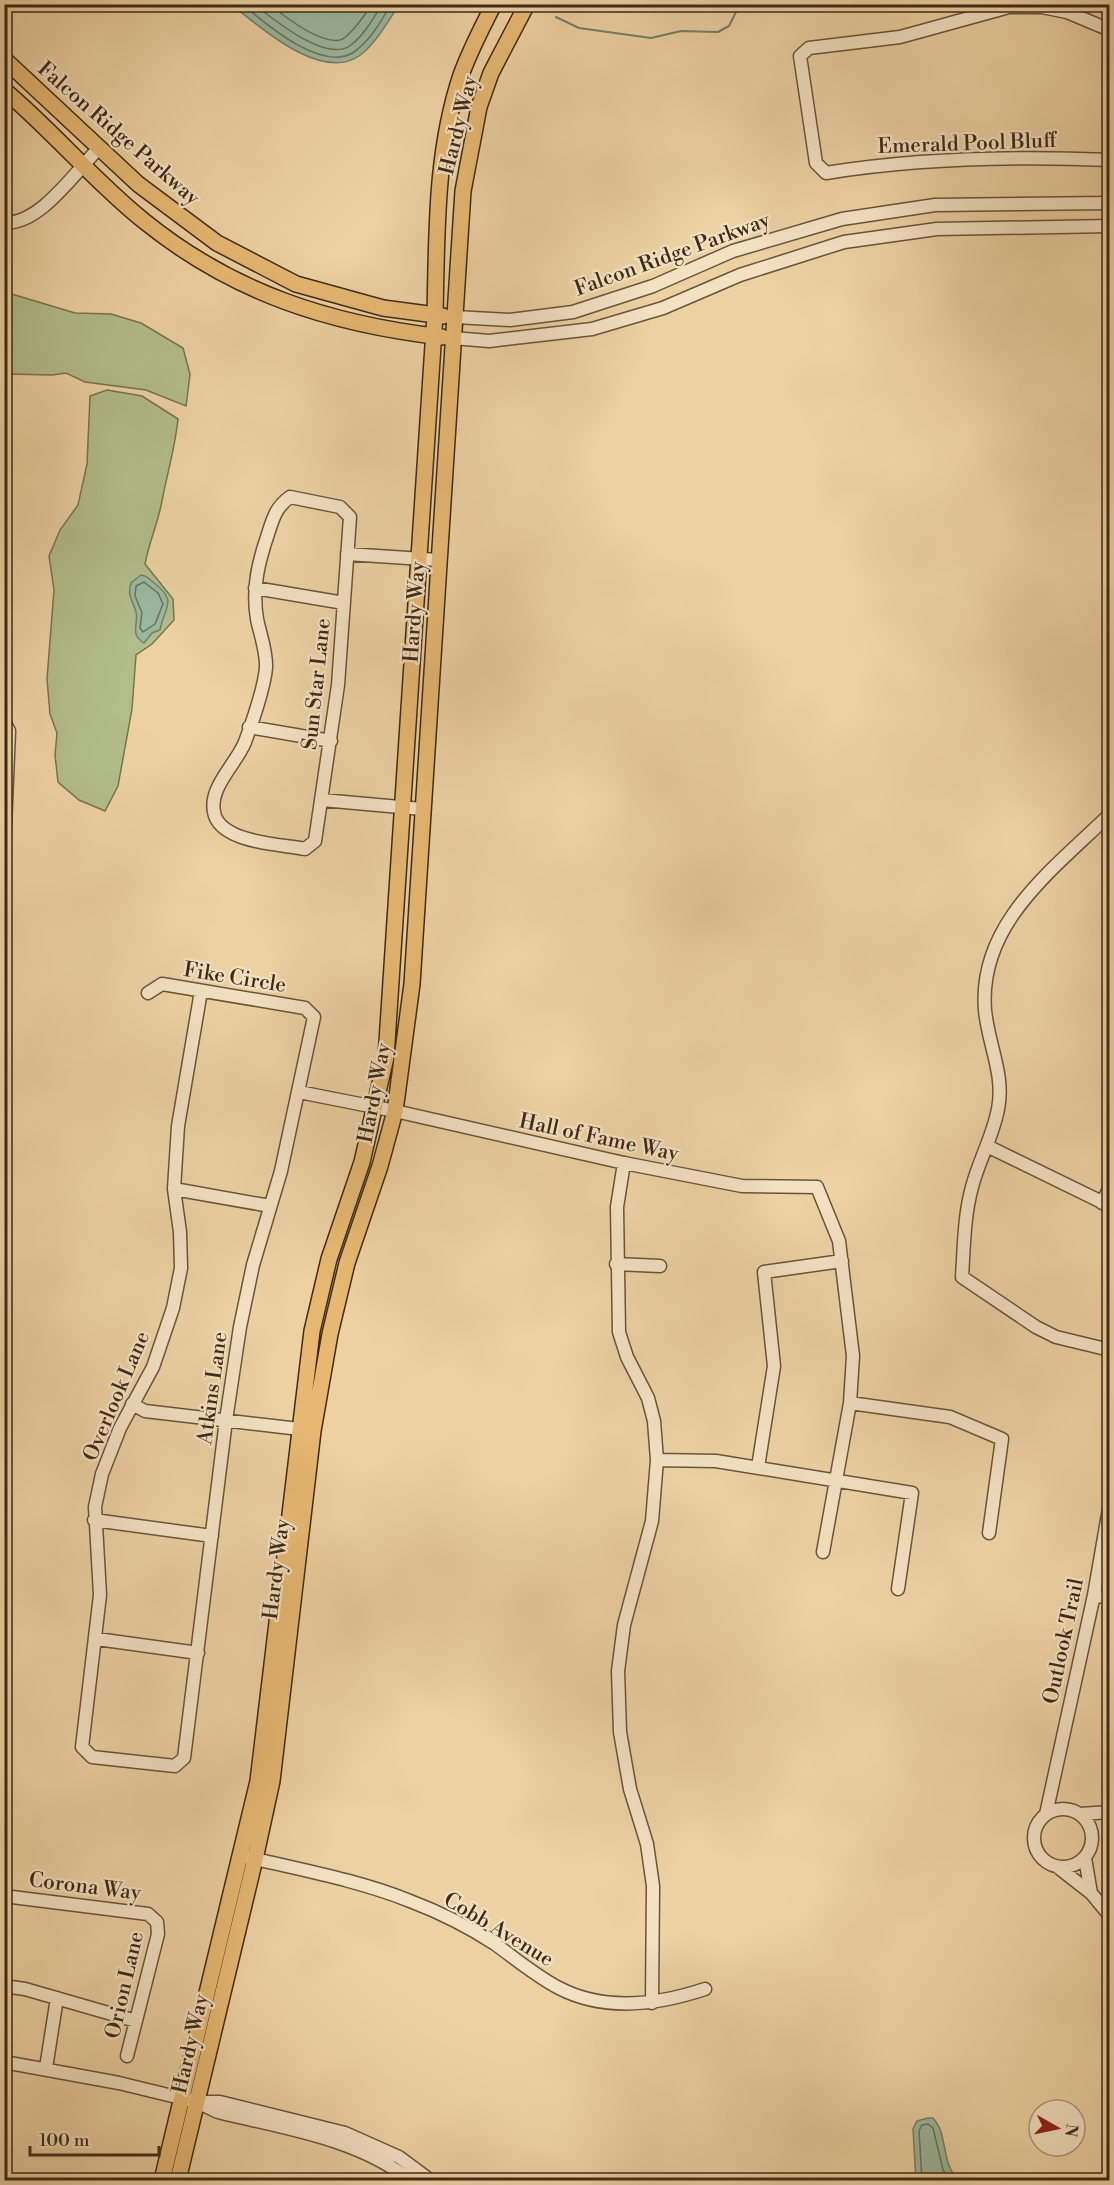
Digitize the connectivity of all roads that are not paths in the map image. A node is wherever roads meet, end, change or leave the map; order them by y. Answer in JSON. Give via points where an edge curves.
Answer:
{"nodes":[{"id":1,"x":494,"y":4,"type":"edge"},
{"id":2,"x":527,"y":4,"type":"edge"},
{"id":3,"x":1110,"y":30,"type":"edge"},
{"id":4,"x":4,"y":59,"type":"edge"},
{"id":5,"x":4,"y":90,"type":"edge"},
{"id":6,"x":99,"y":148,"type":"junction"},
{"id":7,"x":1110,"y":160,"type":"edge"},
{"id":8,"x":82,"y":165,"type":"junction"},
{"id":9,"x":1110,"y":203,"type":"edge"},
{"id":10,"x":4,"y":222,"type":"edge"},
{"id":11,"x":1110,"y":226,"type":"edge"},
{"id":12,"x":435,"y":315,"type":"junction"},
{"id":13,"x":455,"y":317,"type":"junction"},
{"id":14,"x":432,"y":336,"type":"junction"},
{"id":15,"x":453,"y":338,"type":"junction"},
{"id":16,"x":347,"y":554,"type":"junction"},
{"id":17,"x":420,"y":558,"type":"junction"},
{"id":18,"x":438,"y":560,"type":"junction"},
{"id":19,"x":255,"y":588,"type":"junction"},
{"id":20,"x":344,"y":603,"type":"junction"},
{"id":21,"x":4,"y":721,"type":"edge"},
{"id":22,"x":249,"y":727,"type":"junction"},
{"id":23,"x":332,"y":741,"type":"junction"},
{"id":24,"x":322,"y":800,"type":"junction"},
{"id":25,"x":405,"y":808,"type":"junction"},
{"id":26,"x":422,"y":809,"type":"junction"},
{"id":27,"x":1110,"y":814,"type":"edge"},
{"id":28,"x":4,"y":850,"type":"edge"},
{"id":29,"x":201,"y":991,"type":"junction"},
{"id":30,"x":148,"y":993,"type":"dead end"},
{"id":31,"x":314,"y":1017,"type":"joint"},
{"id":32,"x":299,"y":1092,"type":"junction"},
{"id":33,"x":375,"y":1108,"type":"junction"},
{"id":34,"x":395,"y":1111,"type":"junction"},
{"id":35,"x":987,"y":1146,"type":"junction"},
{"id":36,"x":624,"y":1163,"type":"junction"},
{"id":37,"x":1110,"y":1187,"type":"edge"},
{"id":38,"x":174,"y":1189,"type":"junction"},
{"id":39,"x":1106,"y":1205,"type":"edge"},
{"id":40,"x":270,"y":1206,"type":"junction"},
{"id":41,"x":842,"y":1261,"type":"junction"},
{"id":42,"x":616,"y":1264,"type":"junction"},
{"id":43,"x":660,"y":1266,"type":"dead end"},
{"id":44,"x":1110,"y":1350,"type":"edge"},
{"id":45,"x":850,"y":1403,"type":"junction"},
{"id":46,"x":132,"y":1404,"type":"junction"},
{"id":47,"x":226,"y":1420,"type":"junction"},
{"id":48,"x":306,"y":1430,"type":"junction"},
{"id":49,"x":657,"y":1460,"type":"junction"},
{"id":50,"x":758,"y":1467,"type":"junction"},
{"id":51,"x":837,"y":1481,"type":"junction"},
{"id":52,"x":1110,"y":1503,"type":"edge"},
{"id":53,"x":94,"y":1520,"type":"junction"},
{"id":54,"x":989,"y":1533,"type":"dead end"},
{"id":55,"x":212,"y":1536,"type":"junction"},
{"id":56,"x":824,"y":1552,"type":"dead end"},
{"id":57,"x":898,"y":1589,"type":"dead end"},
{"id":58,"x":1094,"y":1595,"type":"junction"},
{"id":59,"x":1110,"y":1598,"type":"edge"},
{"id":60,"x":97,"y":1639,"type":"junction"},
{"id":61,"x":198,"y":1653,"type":"junction"},
{"id":62,"x":175,"y":1766,"type":"joint"},
{"id":63,"x":1053,"y":1787,"type":"junction"},
{"id":64,"x":1065,"y":1809,"type":"junction"},
{"id":65,"x":1110,"y":1813,"type":"edge"},
{"id":66,"x":1046,"y":1814,"type":"junction"},
{"id":67,"x":1080,"y":1814,"type":"junction"},
{"id":68,"x":1092,"y":1834,"type":"junction"},
{"id":69,"x":239,"y":1855,"type":"junction"},
{"id":70,"x":1085,"y":1858,"type":"junction"},
{"id":71,"x":255,"y":1859,"type":"junction"},
{"id":72,"x":1059,"y":1868,"type":"junction"},
{"id":73,"x":1091,"y":1893,"type":"junction"},
{"id":74,"x":4,"y":1896,"type":"edge"},
{"id":75,"x":1110,"y":1916,"type":"edge"},
{"id":76,"x":158,"y":1922,"type":"joint"},
{"id":77,"x":4,"y":1986,"type":"edge"},
{"id":78,"x":705,"y":1989,"type":"dead end"},
{"id":79,"x":57,"y":1998,"type":"junction"},
{"id":80,"x":652,"y":2003,"type":"junction"},
{"id":81,"x":136,"y":2020,"type":"junction"},
{"id":82,"x":127,"y":2056,"type":"dead end"},
{"id":83,"x":4,"y":2062,"type":"edge"},
{"id":84,"x":46,"y":2068,"type":"junction"},
{"id":85,"x":182,"y":2098,"type":"junction"},
{"id":86,"x":197,"y":2102,"type":"junction"},
{"id":87,"x":162,"y":2181,"type":"edge"},
{"id":88,"x":178,"y":2181,"type":"edge"},
{"id":89,"x":410,"y":2181,"type":"edge"},
{"id":90,"x":430,"y":2181,"type":"edge"}],
"edges":[{"from":1,"to":12,"type":"main road","name":"Hardy Way","via":[[461,75],[448,124],[438,196]]},
{"from":2,"to":13,"type":"main road","name":"Hardy Way","via":[[479,107],[464,191]]},
{"from":3,"to":7,"type":"street","name":"Emerald Pool Bluff","via":[[1067,12],[1009,7],[900,37],[809,48],[800,56],[816,163],[826,173],[939,160]]},
{"from":4,"to":6,"type":"main road","name":"Falcon Ridge Parkway"},
{"from":5,"to":8,"type":"main road","name":"Falcon Ridge Parkway"},
{"from":6,"to":8,"type":"street"},
{"from":6,"to":12,"type":"main road","name":"Falcon Ridge Parkway","via":[[146,190],[217,243],[296,284],[383,308]]},
{"from":8,"to":10,"type":"street","via":[[36,214],[15,224]]},
{"from":8,"to":14,"type":"main road","name":"Falcon Ridge Parkway","via":[[144,221],[199,261],[277,300],[363,325]]},
{"from":9,"to":13,"type":"street","name":"Falcon Ridge Parkway","via":[[935,206],[842,219],[733,251],[653,286],[573,312],[510,320]]},
{"from":11,"to":15,"type":"street","name":"Falcon Ridge Parkway","via":[[937,229],[844,242],[740,275],[663,308],[592,329],[489,341]]},
{"from":12,"to":13,"type":"main road","name":"Falcon Ridge Parkway"},
{"from":12,"to":14,"type":"main road","name":"Hardy Way"},
{"from":13,"to":15,"type":"main road","name":"Hardy Way"},
{"from":14,"to":15,"type":"main road","name":"Falcon Ridge Parkway"},
{"from":14,"to":17,"type":"main road","name":"Hardy Way"},
{"from":15,"to":18,"type":"main road","name":"Hardy Way"},
{"from":16,"to":17,"type":"street"},
{"from":16,"to":19,"type":"street","name":"Sun Star Lane","via":[[350,517],[340,507],[290,497],[278,505],[258,561]]},
{"from":16,"to":20,"type":"street","name":"Sun Star Lane"},
{"from":17,"to":18,"type":"street"},
{"from":17,"to":25,"type":"main road","name":"Hardy Way"},
{"from":18,"to":26,"type":"main road","name":"Hardy Way"},
{"from":19,"to":20,"type":"street"},
{"from":19,"to":22,"type":"street","via":[[266,667]]},
{"from":20,"to":23,"type":"street","name":"Sun Star Lane"},
{"from":21,"to":28,"type":"street","via":[[9,731]]},
{"from":22,"to":23,"type":"street"},
{"from":22,"to":24,"type":"street","name":"Sun Star Lane","via":[[244,744],[216,791],[213,807],[222,828],[235,836],[305,849],[315,841]]},
{"from":23,"to":24,"type":"street","name":"Sun Star Lane"},
{"from":24,"to":25,"type":"street"},
{"from":25,"to":26,"type":"street"},
{"from":25,"to":33,"type":"main road","name":"Hardy Way","via":[[386,1057]]},
{"from":26,"to":34,"type":"main road","name":"Hardy Way","via":[[412,984]]},
{"from":27,"to":35,"type":"street","via":[[1026,896],[997,938],[988,965],[985,1010],[1000,1084]]},
{"from":29,"to":30,"type":"street","name":"Fike Circle","via":[[162,984]]},
{"from":29,"to":31,"type":"street","name":"Fike Circle","via":[[305,1008]]},
{"from":29,"to":38,"type":"street","name":"Overlook Lane","via":[[178,1126]]},
{"from":31,"to":32,"type":"street","name":"Atkins Lane"},
{"from":32,"to":33,"type":"street","name":"Hall of Fame Way"},
{"from":32,"to":40,"type":"street","name":"Atkins Lane"},
{"from":33,"to":34,"type":"street","name":"Hall of Fame Way"},
{"from":33,"to":48,"type":"main road","name":"Hardy Way","via":[[362,1162],[329,1259],[312,1331]]},
{"from":34,"to":36,"type":"street","name":"Hall of Fame Way"},
{"from":34,"to":48,"type":"main road","name":"Hardy Way","via":[[347,1263]]},
{"from":35,"to":39,"type":"street"},
{"from":35,"to":44,"type":"street","via":[[971,1188],[962,1277],[1056,1337]]},
{"from":36,"to":41,"type":"street","name":"Hall of Fame Way","via":[[742,1186],[817,1187],[839,1241]]},
{"from":36,"to":42,"type":"street","via":[[617,1207]]},
{"from":37,"to":39,"type":"street"},
{"from":38,"to":40,"type":"street"},
{"from":38,"to":46,"type":"street","name":"Overlook Lane","via":[[180,1232],[179,1278],[153,1366]]},
{"from":40,"to":47,"type":"street","name":"Atkins Lane","via":[[253,1265]]},
{"from":41,"to":45,"type":"street","via":[[853,1356]]},
{"from":41,"to":50,"type":"street","via":[[764,1272],[774,1366]]},
{"from":42,"to":43,"type":"street"},
{"from":42,"to":49,"type":"street","via":[[619,1332],[648,1398]]},
{"from":45,"to":51,"type":"street"},
{"from":45,"to":54,"type":"street","via":[[950,1416],[1002,1439]]},
{"from":46,"to":47,"type":"street","via":[[145,1411]]},
{"from":46,"to":53,"type":"street","name":"Overlook Lane","via":[[102,1474]]},
{"from":47,"to":48,"type":"street"},
{"from":47,"to":55,"type":"street","name":"Atkins Lane"},
{"from":48,"to":69,"type":"main road","name":"Hardy Way","via":[[258,1781]]},
{"from":48,"to":71,"type":"main road","name":"Hardy Way","via":[[272,1781]]},
{"from":49,"to":50,"type":"street","via":[[716,1461]]},
{"from":49,"to":80,"type":"street","via":[[652,1521],[624,1625],[618,1671],[620,1731],[653,1886]]},
{"from":50,"to":51,"type":"street"},
{"from":51,"to":56,"type":"street"},
{"from":51,"to":57,"type":"street","via":[[912,1493]]},
{"from":52,"to":58,"type":"street","name":"Outlook Trail"},
{"from":53,"to":55,"type":"street"},
{"from":53,"to":60,"type":"street","name":"Overlook Lane","via":[[100,1595]]},
{"from":55,"to":61,"type":"street","name":"Atkins Lane"},
{"from":58,"to":59,"type":"street"},
{"from":58,"to":63,"type":"street","name":"Outlook Trail","via":[[1055,1762]]},
{"from":60,"to":61,"type":"street"},
{"from":60,"to":62,"type":"street","name":"Overlook Lane","via":[[82,1747],[92,1757]]},
{"from":61,"to":62,"type":"street","name":"Atkins Lane","via":[[184,1758]]},
{"from":63,"to":64,"type":"street"},
{"from":63,"to":66,"type":"street","name":"Outlook Trail"},
{"from":64,"to":66,"type":"street"},
{"from":64,"to":67,"type":"street"},
{"from":65,"to":67,"type":"street"},
{"from":65,"to":68,"type":"street"},
{"from":66,"to":72,"type":"street","via":[[1035,1831],[1036,1850],[1049,1865]]},
{"from":67,"to":68,"type":"street"},
{"from":68,"to":70,"type":"street","via":[[1092,1847]]},
{"from":69,"to":71,"type":"street","name":"Cobb Avenue"},
{"from":69,"to":85,"type":"main road","name":"Hardy Way"},
{"from":70,"to":72,"type":"street","via":[[1071,1867]]},
{"from":70,"to":73,"type":"street"},
{"from":71,"to":80,"type":"street","name":"Cobb Avenue","via":[[410,1901],[458,1923],[559,1988],[581,1996],[619,2004]]},
{"from":71,"to":86,"type":"main road","name":"Hardy Way"},
{"from":72,"to":73,"type":"street"},
{"from":73,"to":75,"type":"street"},
{"from":74,"to":76,"type":"street","name":"Corona Way","via":[[148,1914]]},
{"from":76,"to":81,"type":"street","name":"Orion Lane"},
{"from":77,"to":79,"type":"street"},
{"from":78,"to":80,"type":"street","name":"Cobb Avenue"},
{"from":79,"to":81,"type":"street"},
{"from":79,"to":84,"type":"street"},
{"from":81,"to":82,"type":"street","name":"Orion Lane"},
{"from":83,"to":84,"type":"street"},
{"from":84,"to":85,"type":"street"},
{"from":85,"to":86,"type":"street"},
{"from":85,"to":87,"type":"main road","name":"Hardy Way"},
{"from":86,"to":88,"type":"main road","name":"Hardy Way"},
{"from":86,"to":89,"type":"street","via":[[218,2112],[345,2145],[396,2169]]},
{"from":86,"to":90,"type":"street","via":[[220,2102],[345,2133],[399,2157]]}]}
